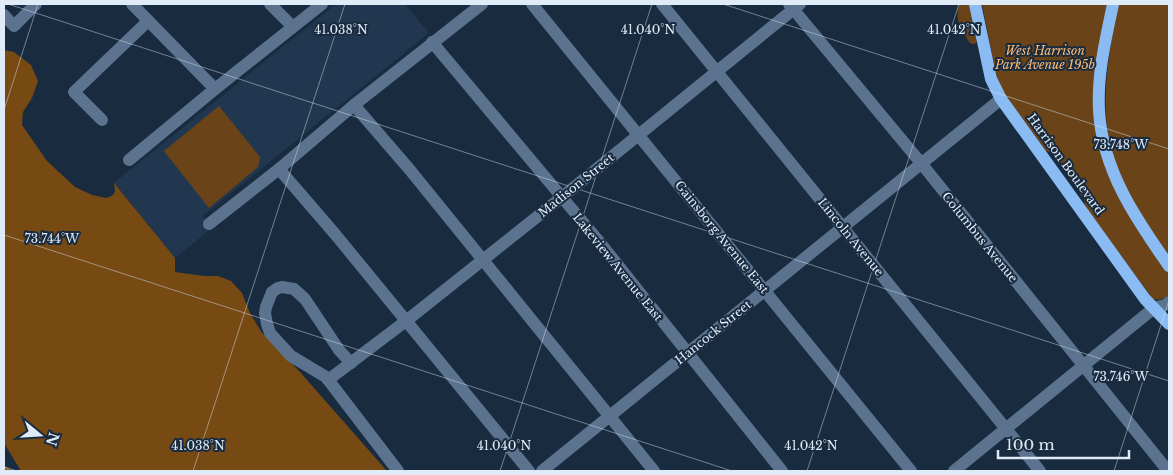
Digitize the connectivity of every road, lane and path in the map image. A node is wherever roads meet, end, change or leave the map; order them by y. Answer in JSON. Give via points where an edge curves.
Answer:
{"nodes":[{"id":1,"x":36,"y":4,"type":"edge"},
{"id":2,"x":132,"y":4,"type":"edge"},
{"id":3,"x":270,"y":4,"type":"edge"},
{"id":4,"x":322,"y":4,"type":"edge"},
{"id":5,"x":482,"y":4,"type":"edge"},
{"id":6,"x":532,"y":4,"type":"edge"},
{"id":7,"x":662,"y":4,"type":"edge"},
{"id":8,"x":975,"y":4,"type":"edge"},
{"id":9,"x":1113,"y":4,"type":"edge"},
{"id":10,"x":794,"y":5,"type":"edge"},
{"id":11,"x":4,"y":15,"type":"edge"},
{"id":12,"x":148,"y":22,"type":"junction"},
{"id":13,"x":293,"y":27,"type":"junction"},
{"id":14,"x":432,"y":42,"type":"junction"},
{"id":15,"x":716,"y":72,"type":"junction"},
{"id":16,"x":215,"y":89,"type":"junction"},
{"id":17,"x":1000,"y":99,"type":"junction"},
{"id":18,"x":354,"y":105,"type":"junction"},
{"id":19,"x":102,"y":120,"type":"dead end"},
{"id":20,"x":639,"y":134,"type":"junction"},
{"id":21,"x":129,"y":160,"type":"dead end"},
{"id":22,"x":921,"y":163,"type":"junction"},
{"id":23,"x":279,"y":169,"type":"junction"},
{"id":24,"x":562,"y":197,"type":"junction"},
{"id":25,"x":209,"y":224,"type":"dead end"},
{"id":26,"x":842,"y":227,"type":"junction"},
{"id":27,"x":483,"y":260,"type":"junction"},
{"id":28,"x":1169,"y":266,"type":"edge"},
{"id":29,"x":764,"y":290,"type":"junction"},
{"id":30,"x":1169,"y":302,"type":"edge"},
{"id":31,"x":1154,"y":308,"type":"junction"},
{"id":32,"x":406,"y":321,"type":"junction"},
{"id":33,"x":1169,"y":324,"type":"edge"},
{"id":34,"x":687,"y":353,"type":"junction"},
{"id":35,"x":351,"y":363,"type":"junction"},
{"id":36,"x":1083,"y":366,"type":"junction"},
{"id":37,"x":328,"y":380,"type":"junction"},
{"id":38,"x":609,"y":416,"type":"junction"},
{"id":39,"x":1006,"y":429,"type":"junction"},
{"id":40,"x":398,"y":471,"type":"edge"},
{"id":41,"x":529,"y":471,"type":"edge"},
{"id":42,"x":542,"y":471,"type":"edge"},
{"id":43,"x":654,"y":471,"type":"edge"},
{"id":44,"x":782,"y":471,"type":"edge"},
{"id":45,"x":911,"y":471,"type":"edge"},
{"id":46,"x":954,"y":471,"type":"edge"},
{"id":47,"x":1040,"y":471,"type":"edge"},
{"id":48,"x":1168,"y":471,"type":"edge"}],
"edges":[{"from":1,"to":11,"type":"street","via":[[14,26]]},
{"from":2,"to":12,"type":"street"},
{"from":3,"to":13,"type":"street"},
{"from":4,"to":13,"type":"street"},
{"from":5,"to":14,"type":"street"},
{"from":6,"to":20,"type":"street","name":"Gainsborg Avenue East"},
{"from":7,"to":15,"type":"street","name":"Lincoln Avenue"},
{"from":8,"to":17,"type":"main road","name":"Harrison Boulevard","via":[[991,79]]},
{"from":9,"to":28,"type":"main road","via":[[1099,94],[1106,151],[1124,198]]},
{"from":10,"to":15,"type":"street","name":"Madison Street"},
{"from":10,"to":22,"type":"street","name":"Columbus Avenue"},
{"from":12,"to":16,"type":"street"},
{"from":12,"to":19,"type":"street","via":[[74,92]]},
{"from":13,"to":16,"type":"street"},
{"from":14,"to":18,"type":"street"},
{"from":14,"to":24,"type":"street","name":"Lakeview Avenue East"},
{"from":15,"to":20,"type":"street","name":"Madison Street"},
{"from":15,"to":26,"type":"street","name":"Lincoln Avenue"},
{"from":16,"to":21,"type":"street"},
{"from":17,"to":22,"type":"street","name":"Hancock Street"},
{"from":17,"to":31,"type":"main road","name":"Harrison Boulevard"},
{"from":18,"to":23,"type":"street"},
{"from":18,"to":27,"type":"street"},
{"from":20,"to":24,"type":"street","name":"Madison Street"},
{"from":20,"to":29,"type":"street","name":"Gainsborg Avenue East"},
{"from":22,"to":26,"type":"street","name":"Hancock Street"},
{"from":22,"to":36,"type":"street","name":"Columbus Avenue"},
{"from":23,"to":25,"type":"street"},
{"from":23,"to":32,"type":"street"},
{"from":24,"to":27,"type":"street","name":"Madison Street"},
{"from":24,"to":34,"type":"street","name":"Lakeview Avenue East"},
{"from":26,"to":29,"type":"street","name":"Hancock Street"},
{"from":26,"to":39,"type":"street","name":"Lincoln Avenue"},
{"from":27,"to":32,"type":"street","name":"Madison Street"},
{"from":27,"to":38,"type":"street"},
{"from":29,"to":34,"type":"street","name":"Hancock Street"},
{"from":29,"to":45,"type":"street","name":"Gainsborg Avenue East"},
{"from":30,"to":31,"type":"street"},
{"from":31,"to":33,"type":"main road","name":"Harrison Boulevard"},
{"from":31,"to":36,"type":"street"},
{"from":32,"to":35,"type":"street","name":"Madison Street"},
{"from":32,"to":41,"type":"street"},
{"from":34,"to":38,"type":"street","name":"Hancock Street"},
{"from":34,"to":44,"type":"street","name":"Lakeview Avenue East"},
{"from":35,"to":37,"type":"street","name":"Madison Street"},
{"from":35,"to":37,"type":"street","via":[[305,299],[294,289],[282,287],[272,292],[266,307],[270,333],[291,356]]},
{"from":36,"to":39,"type":"street"},
{"from":36,"to":48,"type":"street","name":"Columbus Avenue"},
{"from":37,"to":40,"type":"street"},
{"from":38,"to":42,"type":"street","name":"Hancock Street"},
{"from":38,"to":43,"type":"street"},
{"from":39,"to":46,"type":"street"},
{"from":39,"to":47,"type":"street","name":"Lincoln Avenue"}]}
